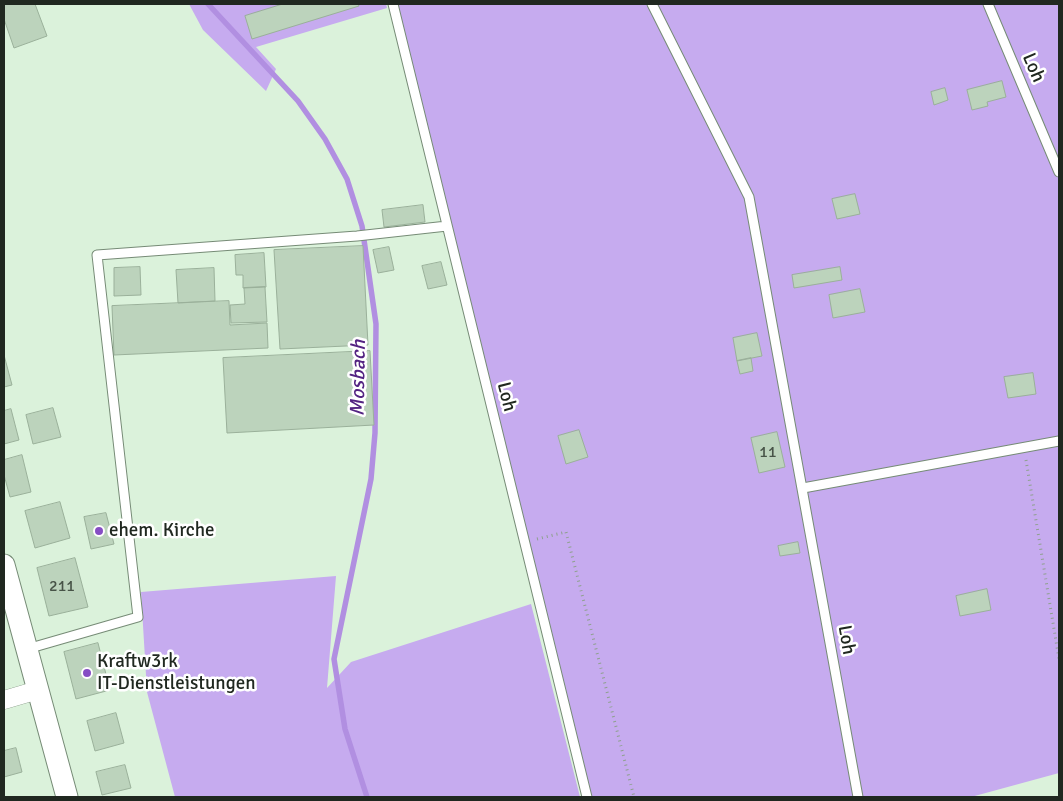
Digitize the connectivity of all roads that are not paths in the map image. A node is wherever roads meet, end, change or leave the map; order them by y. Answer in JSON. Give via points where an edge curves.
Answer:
{"nodes":[{"id":1,"x":393,"y":4,"type":"edge"},
{"id":2,"x":652,"y":4,"type":"edge"},
{"id":3,"x":988,"y":4,"type":"edge"},
{"id":4,"x":1059,"y":172,"type":"edge"},
{"id":5,"x":447,"y":226,"type":"junction"},
{"id":6,"x":1059,"y":441,"type":"edge"},
{"id":7,"x":803,"y":488,"type":"junction"},
{"id":8,"x":4,"y":565,"type":"edge"},
{"id":9,"x":27,"y":649,"type":"junction"},
{"id":10,"x":38,"y":690,"type":"junction"},
{"id":11,"x":4,"y":700,"type":"edge"},
{"id":12,"x":67,"y":797,"type":"edge"},
{"id":13,"x":587,"y":797,"type":"edge"},
{"id":14,"x":858,"y":797,"type":"edge"}],
"edges":[{"from":1,"to":5,"type":"lane","name":"Loh"},
{"from":2,"to":7,"type":"lane","name":"Loh","via":[[749,197]]},
{"from":3,"to":4,"type":"lane","name":"Loh"},
{"from":5,"to":9,"type":"lane","via":[[357,236],[97,255],[138,616]]},
{"from":5,"to":13,"type":"lane","name":"Loh"},
{"from":6,"to":7,"type":"lane"},
{"from":7,"to":14,"type":"lane","name":"Loh"},
{"from":8,"to":9,"type":"street"},
{"from":9,"to":10,"type":"street"},
{"from":10,"to":11,"type":"street"},
{"from":10,"to":12,"type":"street"}]}
